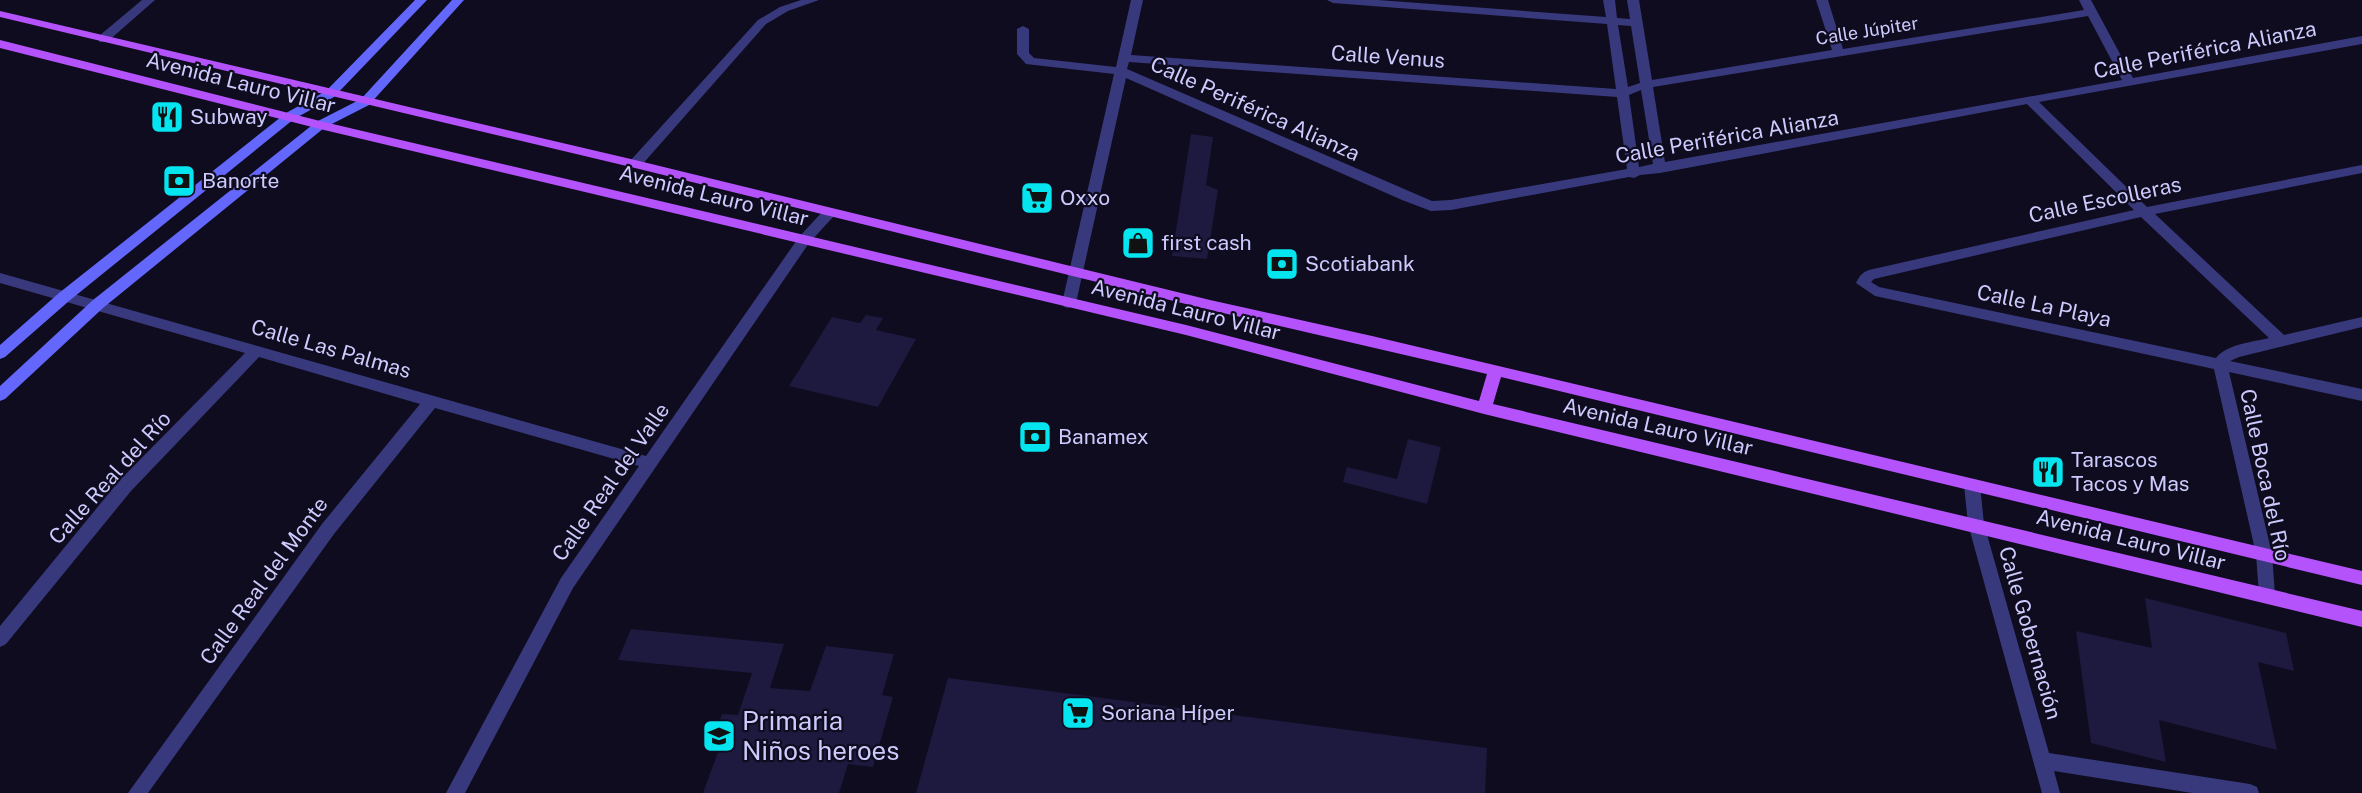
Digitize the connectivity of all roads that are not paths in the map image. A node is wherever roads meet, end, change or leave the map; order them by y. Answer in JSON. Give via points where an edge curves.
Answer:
{"nodes":[{"id":1,"x":149,"y":0,"type":"edge"},
{"id":2,"x":421,"y":0,"type":"edge"},
{"id":3,"x":458,"y":0,"type":"edge"},
{"id":4,"x":813,"y":0,"type":"edge"},
{"id":5,"x":1137,"y":0,"type":"edge"},
{"id":6,"x":1333,"y":0,"type":"edge"},
{"id":7,"x":1609,"y":0,"type":"edge"},
{"id":8,"x":1633,"y":0,"type":"edge"},
{"id":9,"x":1822,"y":0,"type":"edge"},
{"id":10,"x":2085,"y":0,"type":"edge"},
{"id":11,"x":2091,"y":12,"type":"junction"},
{"id":12,"x":0,"y":14,"type":"edge"},
{"id":13,"x":1611,"y":19,"type":"junction"},
{"id":14,"x":1637,"y":23,"type":"junction"},
{"id":15,"x":1023,"y":29,"type":"dead end"},
{"id":16,"x":103,"y":39,"type":"junction"},
{"id":17,"x":2362,"y":40,"type":"edge"},
{"id":18,"x":0,"y":44,"type":"edge"},
{"id":19,"x":1839,"y":54,"type":"junction"},
{"id":20,"x":1123,"y":64,"type":"junction"},
{"id":21,"x":2130,"y":83,"type":"junction"},
{"id":22,"x":1648,"y":84,"type":"junction"},
{"id":23,"x":1621,"y":93,"type":"junction"},
{"id":24,"x":330,"y":94,"type":"junction"},
{"id":25,"x":365,"y":102,"type":"junction"},
{"id":26,"x":2032,"y":102,"type":"junction"},
{"id":27,"x":290,"y":116,"type":"junction"},
{"id":28,"x":320,"y":124,"type":"junction"},
{"id":29,"x":635,"y":164,"type":"junction"},
{"id":30,"x":1660,"y":169,"type":"junction"},
{"id":31,"x":2362,"y":169,"type":"edge"},
{"id":32,"x":1634,"y":174,"type":"junction"},
{"id":33,"x":2144,"y":212,"type":"junction"},
{"id":34,"x":829,"y":213,"type":"junction"},
{"id":35,"x":804,"y":240,"type":"junction"},
{"id":36,"x":1076,"y":272,"type":"junction"},
{"id":37,"x":0,"y":278,"type":"edge"},
{"id":38,"x":1863,"y":283,"type":"joint"},
{"id":39,"x":64,"y":297,"type":"junction"},
{"id":40,"x":1069,"y":303,"type":"junction"},
{"id":41,"x":98,"y":304,"type":"junction"},
{"id":42,"x":2362,"y":322,"type":"edge"},
{"id":43,"x":2280,"y":340,"type":"junction"},
{"id":44,"x":257,"y":350,"type":"junction"},
{"id":45,"x":0,"y":352,"type":"edge"},
{"id":46,"x":2220,"y":364,"type":"junction"},
{"id":47,"x":1495,"y":371,"type":"junction"},
{"id":48,"x":0,"y":395,"type":"edge"},
{"id":49,"x":2362,"y":395,"type":"edge"},
{"id":50,"x":432,"y":400,"type":"junction"},
{"id":51,"x":1484,"y":408,"type":"junction"},
{"id":52,"x":650,"y":463,"type":"junction"},
{"id":53,"x":1972,"y":485,"type":"junction"},
{"id":54,"x":1976,"y":524,"type":"junction"},
{"id":55,"x":2264,"y":554,"type":"junction"},
{"id":56,"x":2362,"y":578,"type":"edge"},
{"id":57,"x":2267,"y":595,"type":"junction"},
{"id":58,"x":2362,"y":619,"type":"edge"},
{"id":59,"x":0,"y":639,"type":"edge"},
{"id":60,"x":2043,"y":760,"type":"junction"},
{"id":61,"x":137,"y":793,"type":"edge"},
{"id":62,"x":455,"y":793,"type":"edge"},
{"id":63,"x":2051,"y":793,"type":"edge"},
{"id":64,"x":2250,"y":793,"type":"edge"}],
"edges":[{"from":1,"to":16,"type":"street"},
{"from":2,"to":24,"type":"main road"},
{"from":3,"to":25,"type":"main road"},
{"from":4,"to":29,"type":"street","via":[[784,9],[762,22]]},
{"from":5,"to":20,"type":"street"},
{"from":6,"to":13,"type":"street"},
{"from":7,"to":13,"type":"street"},
{"from":8,"to":14,"type":"street"},
{"from":9,"to":19,"type":"street"},
{"from":10,"to":11,"type":"street"},
{"from":11,"to":19,"type":"street","name":"Calle Júpiter"},
{"from":11,"to":21,"type":"street"},
{"from":12,"to":16,"type":"main road","name":"Avenida Lauro Villar"},
{"from":13,"to":14,"type":"street"},
{"from":13,"to":23,"type":"street"},
{"from":14,"to":22,"type":"street"},
{"from":15,"to":20,"type":"street","name":"Calle Venus","via":[[1023,54],[1030,61]]},
{"from":16,"to":24,"type":"main road","name":"Avenida Lauro Villar"},
{"from":17,"to":21,"type":"street","name":"Calle Periférica Alianza"},
{"from":18,"to":27,"type":"main road","name":"Avenida Lauro Villar"},
{"from":19,"to":22,"type":"street","name":"Calle Júpiter"},
{"from":20,"to":23,"type":"street","name":"Calle Venus"},
{"from":20,"to":32,"type":"street","name":"Calle Periférica Alianza","via":[[1431,206]]},
{"from":20,"to":36,"type":"street"},
{"from":21,"to":26,"type":"street","name":"Calle Periférica Alianza"},
{"from":22,"to":23,"type":"street","name":"Calle Venus"},
{"from":22,"to":30,"type":"street"},
{"from":23,"to":32,"type":"street"},
{"from":24,"to":25,"type":"main road","name":"Avenida Lauro Villar"},
{"from":24,"to":27,"type":"main road"},
{"from":25,"to":28,"type":"main road"},
{"from":25,"to":29,"type":"main road","name":"Avenida Lauro Villar"},
{"from":26,"to":30,"type":"street","name":"Calle Periférica Alianza"},
{"from":26,"to":33,"type":"street"},
{"from":27,"to":28,"type":"main road","name":"Avenida Lauro Villar"},
{"from":27,"to":39,"type":"main road"},
{"from":28,"to":35,"type":"main road","name":"Avenida Lauro Villar"},
{"from":28,"to":41,"type":"main road"},
{"from":29,"to":34,"type":"main road","name":"Avenida Lauro Villar"},
{"from":30,"to":32,"type":"street","name":"Calle Periférica Alianza"},
{"from":31,"to":33,"type":"street","name":"Calle Escolleras"},
{"from":33,"to":38,"type":"street","name":"Calle Escolleras","via":[[1869,275]]},
{"from":33,"to":43,"type":"street"},
{"from":34,"to":35,"type":"street","name":"Calle Real del Valle"},
{"from":34,"to":36,"type":"main road","name":"Avenida Lauro Villar"},
{"from":35,"to":40,"type":"main road","name":"Avenida Lauro Villar"},
{"from":35,"to":52,"type":"street","name":"Calle Real del Valle"},
{"from":36,"to":40,"type":"street"},
{"from":36,"to":47,"type":"main road","name":"Avenida Lauro Villar"},
{"from":37,"to":39,"type":"street","name":"Calle Las Palmas"},
{"from":38,"to":46,"type":"street","name":"Calle La Playa","via":[[1875,291]]},
{"from":39,"to":41,"type":"street","name":"Calle Las Palmas"},
{"from":39,"to":45,"type":"main road"},
{"from":40,"to":51,"type":"main road","name":"Avenida Lauro Villar"},
{"from":41,"to":44,"type":"street","name":"Calle Las Palmas"},
{"from":41,"to":48,"type":"main road"},
{"from":42,"to":43,"type":"street"},
{"from":43,"to":46,"type":"street","via":[[2235,352]]},
{"from":44,"to":50,"type":"street","name":"Calle Las Palmas"},
{"from":44,"to":59,"type":"street","name":"Calle Real del Río","via":[[125,486]]},
{"from":46,"to":49,"type":"street","name":"Calle La Playa"},
{"from":46,"to":55,"type":"street","name":"Calle Boca del Río"},
{"from":47,"to":51,"type":"main road"},
{"from":47,"to":53,"type":"main road","name":"Avenida Lauro Villar"},
{"from":50,"to":52,"type":"street","name":"Calle Las Palmas"},
{"from":50,"to":61,"type":"street","name":"Calle Real del Monte","via":[[328,530]]},
{"from":51,"to":54,"type":"main road","name":"Avenida Lauro Villar"},
{"from":52,"to":62,"type":"street","name":"Calle Real del Valle","via":[[567,583]]},
{"from":53,"to":54,"type":"street","name":"Calle Gobernación"},
{"from":53,"to":55,"type":"main road","name":"Avenida Lauro Villar"},
{"from":54,"to":57,"type":"main road","name":"Avenida Lauro Villar"},
{"from":54,"to":60,"type":"street","name":"Calle Gobernación"},
{"from":55,"to":56,"type":"main road","name":"Avenida Lauro Villar"},
{"from":55,"to":57,"type":"street","name":"Calle Boca del Río"},
{"from":57,"to":58,"type":"main road","name":"Avenida Lauro Villar"},
{"from":60,"to":63,"type":"street","name":"Calle Gobernación"},
{"from":60,"to":64,"type":"street"}]}
